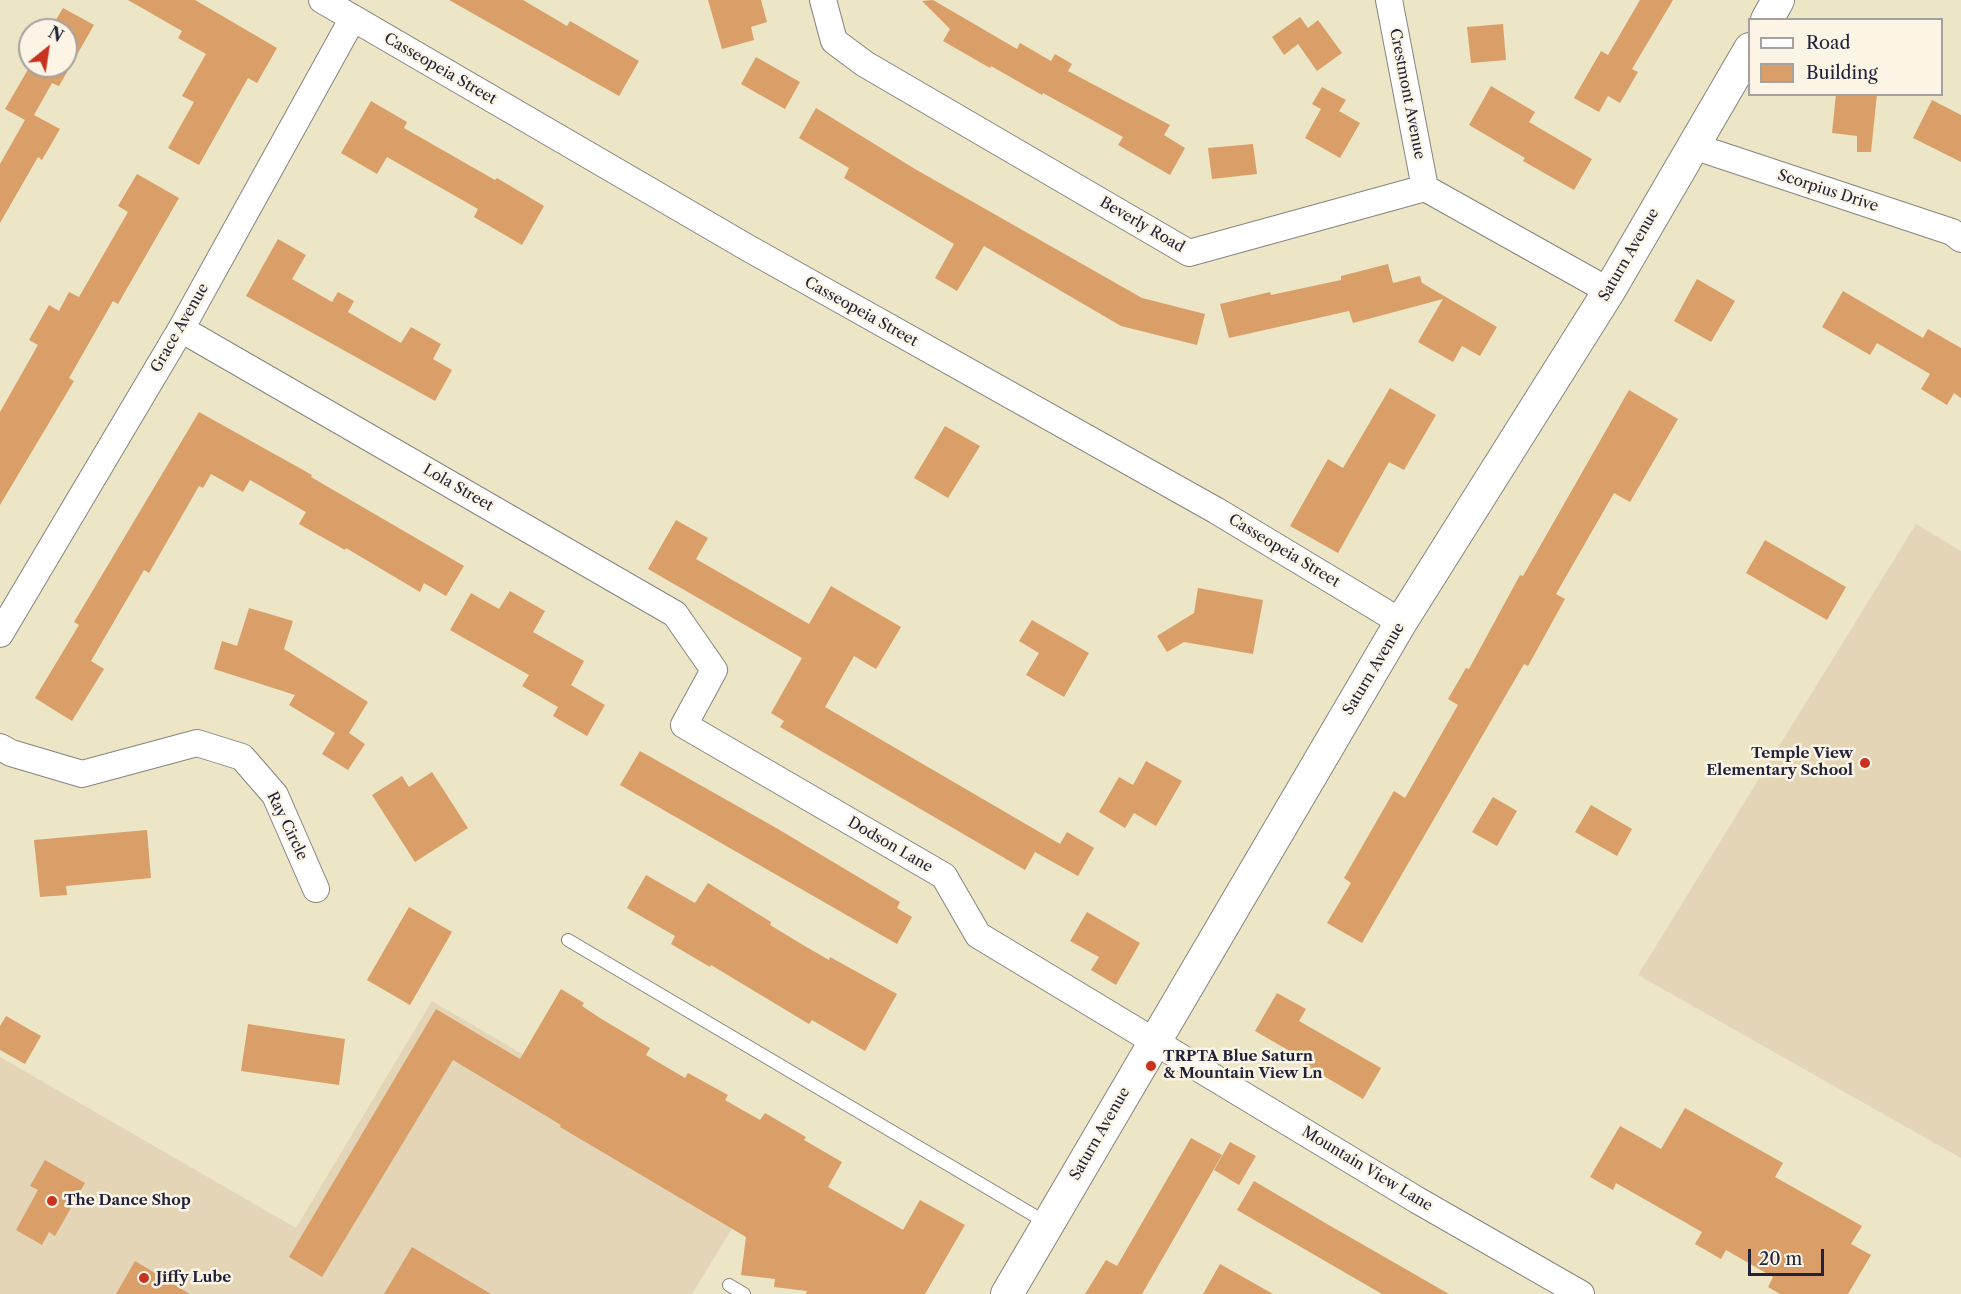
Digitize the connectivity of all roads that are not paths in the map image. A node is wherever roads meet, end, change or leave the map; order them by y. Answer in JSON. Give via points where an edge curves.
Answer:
{"nodes":[{"id":1,"x":322,"y":0,"type":"edge"},
{"id":2,"x":823,"y":0,"type":"edge"},
{"id":3,"x":1389,"y":0,"type":"edge"},
{"id":4,"x":1778,"y":0,"type":"edge"},
{"id":5,"x":353,"y":18,"type":"junction"},
{"id":6,"x":1768,"y":18,"type":"edge"},
{"id":7,"x":1748,"y":51,"type":"edge"},
{"id":8,"x":1693,"y":146,"type":"junction"},
{"id":9,"x":1425,"y":188,"type":"junction"},
{"id":10,"x":1961,"y":239,"type":"edge"},
{"id":11,"x":1609,"y":291,"type":"junction"},
{"id":12,"x":181,"y":328,"type":"junction"},
{"id":13,"x":1401,"y":621,"type":"junction"},
{"id":14,"x":0,"y":634,"type":"edge"},
{"id":15,"x":714,"y":670,"type":"joint"},
{"id":16,"x":0,"y":747,"type":"edge"},
{"id":17,"x":316,"y":889,"type":"dead end"},
{"id":18,"x":568,"y":940,"type":"dead end"},
{"id":19,"x":1154,"y":1042,"type":"junction"},
{"id":20,"x":1048,"y":1223,"type":"junction"},
{"id":21,"x":729,"y":1285,"type":"dead end"},
{"id":22,"x":744,"y":1294,"type":"edge"},
{"id":23,"x":1007,"y":1294,"type":"edge"},
{"id":24,"x":1581,"y":1294,"type":"edge"}],
"edges":[{"from":1,"to":5,"type":"street","name":"Casseopeia Street"},
{"from":2,"to":9,"type":"street","name":"Beverly Road","via":[[834,41],[865,64],[1189,253]]},
{"from":3,"to":9,"type":"street","name":"Crestmont Avenue"},
{"from":4,"to":6,"type":"street"},
{"from":5,"to":12,"type":"street","name":"Grace Avenue"},
{"from":5,"to":13,"type":"street","name":"Casseopeia Street","via":[[738,242],[1217,511]]},
{"from":7,"to":8,"type":"street","name":"Saturn Avenue"},
{"from":8,"to":10,"type":"street","name":"Scorpius Drive","via":[[1952,232]]},
{"from":8,"to":11,"type":"street","name":"Saturn Avenue"},
{"from":9,"to":11,"type":"street"},
{"from":11,"to":13,"type":"street","name":"Saturn Avenue"},
{"from":12,"to":14,"type":"street","name":"Grace Avenue"},
{"from":12,"to":15,"type":"street","name":"Lola Street","via":[[675,614]]},
{"from":13,"to":19,"type":"street","name":"Saturn Avenue"},
{"from":15,"to":19,"type":"street","name":"Dodson Lane","via":[[684,726],[944,876],[978,935]]},
{"from":16,"to":17,"type":"street","name":"Ray Circle","via":[[82,774],[197,743],[242,757],[275,795]]},
{"from":18,"to":20,"type":"lane"},
{"from":19,"to":20,"type":"street","name":"Saturn Avenue"},
{"from":19,"to":24,"type":"street","name":"Mountain View Lane"},
{"from":20,"to":23,"type":"street","name":"Saturn Avenue"},
{"from":21,"to":22,"type":"lane"}]}
